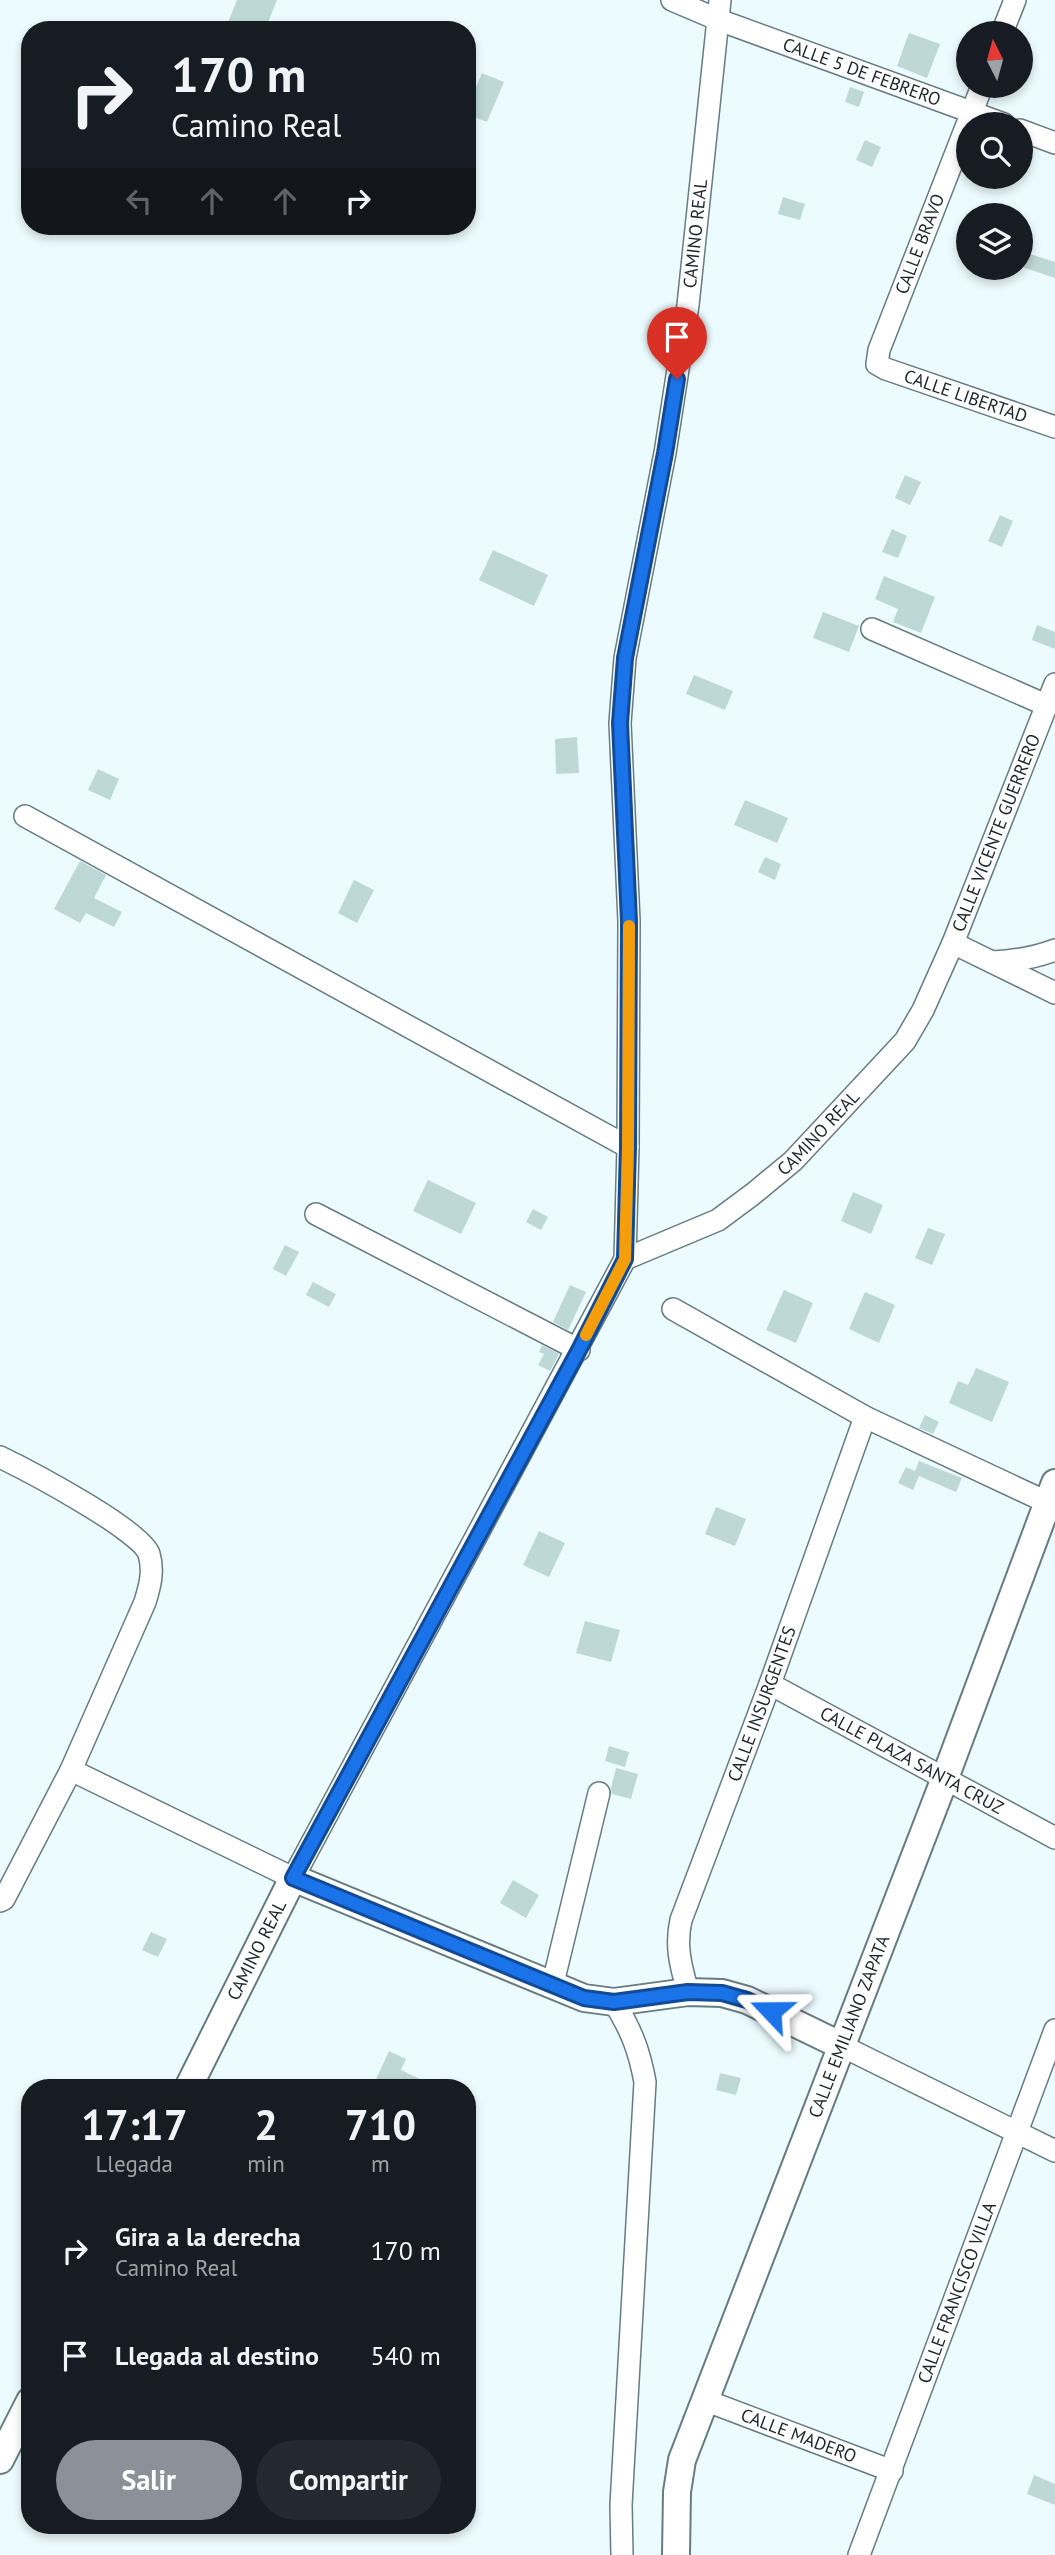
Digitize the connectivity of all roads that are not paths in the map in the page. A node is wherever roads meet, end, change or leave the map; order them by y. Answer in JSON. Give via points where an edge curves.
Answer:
{"nodes":[{"id":1,"x":672,"y":0,"type":"edge"},
{"id":2,"x":1015,"y":0,"type":"edge"},
{"id":3,"x":719,"y":10,"type":"edge"},
{"id":4,"x":1007,"y":21,"type":"edge"},
{"id":5,"x":977,"y":98,"type":"edge"},
{"id":6,"x":972,"y":112,"type":"joint"},
{"id":7,"x":1033,"y":135,"type":"edge"},
{"id":8,"x":1055,"y":143,"type":"edge"},
{"id":9,"x":956,"y":153,"type":"edge"},
{"id":10,"x":877,"y":364,"type":"joint"},
{"id":11,"x":1055,"y":427,"type":"edge"},
{"id":12,"x":872,"y":629,"type":"dead end"},
{"id":13,"x":1055,"y":684,"type":"edge"},
{"id":14,"x":1046,"y":705,"type":"junction"},
{"id":15,"x":25,"y":816,"type":"dead end"},
{"id":16,"x":953,"y":943,"type":"junction"},
{"id":17,"x":1055,"y":950,"type":"edge"},
{"id":18,"x":992,"y":962,"type":"junction"},
{"id":19,"x":1055,"y":993,"type":"edge"},
{"id":20,"x":628,"y":1147,"type":"junction"},
{"id":21,"x":316,"y":1214,"type":"dead end"},
{"id":22,"x":625,"y":1259,"type":"junction"},
{"id":23,"x":673,"y":1309,"type":"dead end"},
{"id":24,"x":579,"y":1350,"type":"junction"},
{"id":25,"x":865,"y":1417,"type":"junction"},
{"id":26,"x":0,"y":1457,"type":"edge"},
{"id":27,"x":1053,"y":1497,"type":"edge"},
{"id":28,"x":770,"y":1684,"type":"junction"},
{"id":29,"x":71,"y":1770,"type":"junction"},
{"id":30,"x":946,"y":1778,"type":"junction"},
{"id":31,"x":599,"y":1793,"type":"dead end"},
{"id":32,"x":1055,"y":1838,"type":"edge"},
{"id":33,"x":293,"y":1878,"type":"junction"},
{"id":34,"x":0,"y":1901,"type":"edge"},
{"id":35,"x":552,"y":1987,"type":"junction"},
{"id":36,"x":688,"y":1992,"type":"junction"},
{"id":37,"x":614,"y":2002,"type":"junction"},
{"id":38,"x":1055,"y":2030,"type":"edge"},
{"id":39,"x":842,"y":2046,"type":"junction"},
{"id":40,"x":192,"y":2079,"type":"edge"},
{"id":41,"x":1017,"y":2133,"type":"junction"},
{"id":42,"x":1055,"y":2151,"type":"edge"},
{"id":43,"x":707,"y":2401,"type":"junction"},
{"id":44,"x":21,"y":2419,"type":"edge"},
{"id":45,"x":0,"y":2460,"type":"edge"},
{"id":46,"x":892,"y":2471,"type":"junction"},
{"id":47,"x":622,"y":2555,"type":"edge"},
{"id":48,"x":676,"y":2555,"type":"edge"},
{"id":49,"x":859,"y":2555,"type":"edge"}],
"edges":[{"from":1,"to":3,"type":"street","name":"CALLE 5 DE FEBRERO"},
{"from":2,"to":4,"type":"street"},
{"from":3,"to":6,"type":"street","name":"CALLE 5 DE FEBRERO"},
{"from":3,"to":20,"type":"street","name":"CAMINO REAL","via":[[688,304],[624,671],[620,723],[629,921]]},
{"from":5,"to":6,"type":"street","name":"CALLE BRAVO"},
{"from":7,"to":8,"type":"street"},
{"from":9,"to":10,"type":"street","name":"CALLE BRAVO"},
{"from":10,"to":11,"type":"street","name":"CALLE LIBERTAD"},
{"from":12,"to":14,"type":"street"},
{"from":13,"to":14,"type":"street","name":"CALLE VICENTE GUERRERO"},
{"from":14,"to":16,"type":"street","name":"CALLE VICENTE GUERRERO"},
{"from":15,"to":20,"type":"street"},
{"from":16,"to":18,"type":"street"},
{"from":16,"to":22,"type":"street","name":"CAMINO REAL","via":[[905,1041],[793,1161],[718,1220]]},
{"from":17,"to":18,"type":"street","via":[[1016,961]]},
{"from":18,"to":19,"type":"street"},
{"from":20,"to":22,"type":"street","name":"CAMINO REAL"},
{"from":21,"to":24,"type":"street"},
{"from":22,"to":24,"type":"street","name":"CAMINO REAL"},
{"from":23,"to":25,"type":"street"},
{"from":24,"to":33,"type":"street","name":"CAMINO REAL"},
{"from":25,"to":27,"type":"street"},
{"from":25,"to":28,"type":"street","name":"CALLE INSURGENTES"},
{"from":26,"to":29,"type":"street","via":[[60,1487],[149,1553],[152,1579],[145,1602]]},
{"from":27,"to":30,"type":"street","name":"CALLE EMILIANO ZAPATA"},
{"from":28,"to":30,"type":"street","name":"CALLE PLAZA SANTA CRUZ"},
{"from":28,"to":36,"type":"street","name":"CALLE INSURGENTES","via":[[677,1935]]},
{"from":29,"to":33,"type":"street"},
{"from":29,"to":34,"type":"street"},
{"from":30,"to":32,"type":"street","name":"CALLE PLAZA SANTA CRUZ"},
{"from":30,"to":39,"type":"street","name":"CALLE EMILIANO ZAPATA"},
{"from":31,"to":35,"type":"street"},
{"from":33,"to":35,"type":"street"},
{"from":33,"to":40,"type":"street","name":"CAMINO REAL"},
{"from":35,"to":37,"type":"street"},
{"from":36,"to":37,"type":"street"},
{"from":36,"to":39,"type":"street","via":[[722,1993],[747,2000]]},
{"from":37,"to":47,"type":"street","via":[[632,2033],[645,2082]]},
{"from":38,"to":41,"type":"street","name":"CALLE FRANCISCO VILLA"},
{"from":39,"to":41,"type":"street"},
{"from":39,"to":43,"type":"street","name":"CALLE EMILIANO ZAPATA"},
{"from":41,"to":42,"type":"street"},
{"from":41,"to":46,"type":"street","name":"CALLE FRANCISCO VILLA"},
{"from":43,"to":46,"type":"street","name":"CALLE MADERO"},
{"from":43,"to":48,"type":"street","name":"CALLE EMILIANO ZAPATA","via":[[678,2476]]},
{"from":44,"to":45,"type":"street"},
{"from":46,"to":49,"type":"street","name":"CALLE FRANCISCO VILLA"}]}
